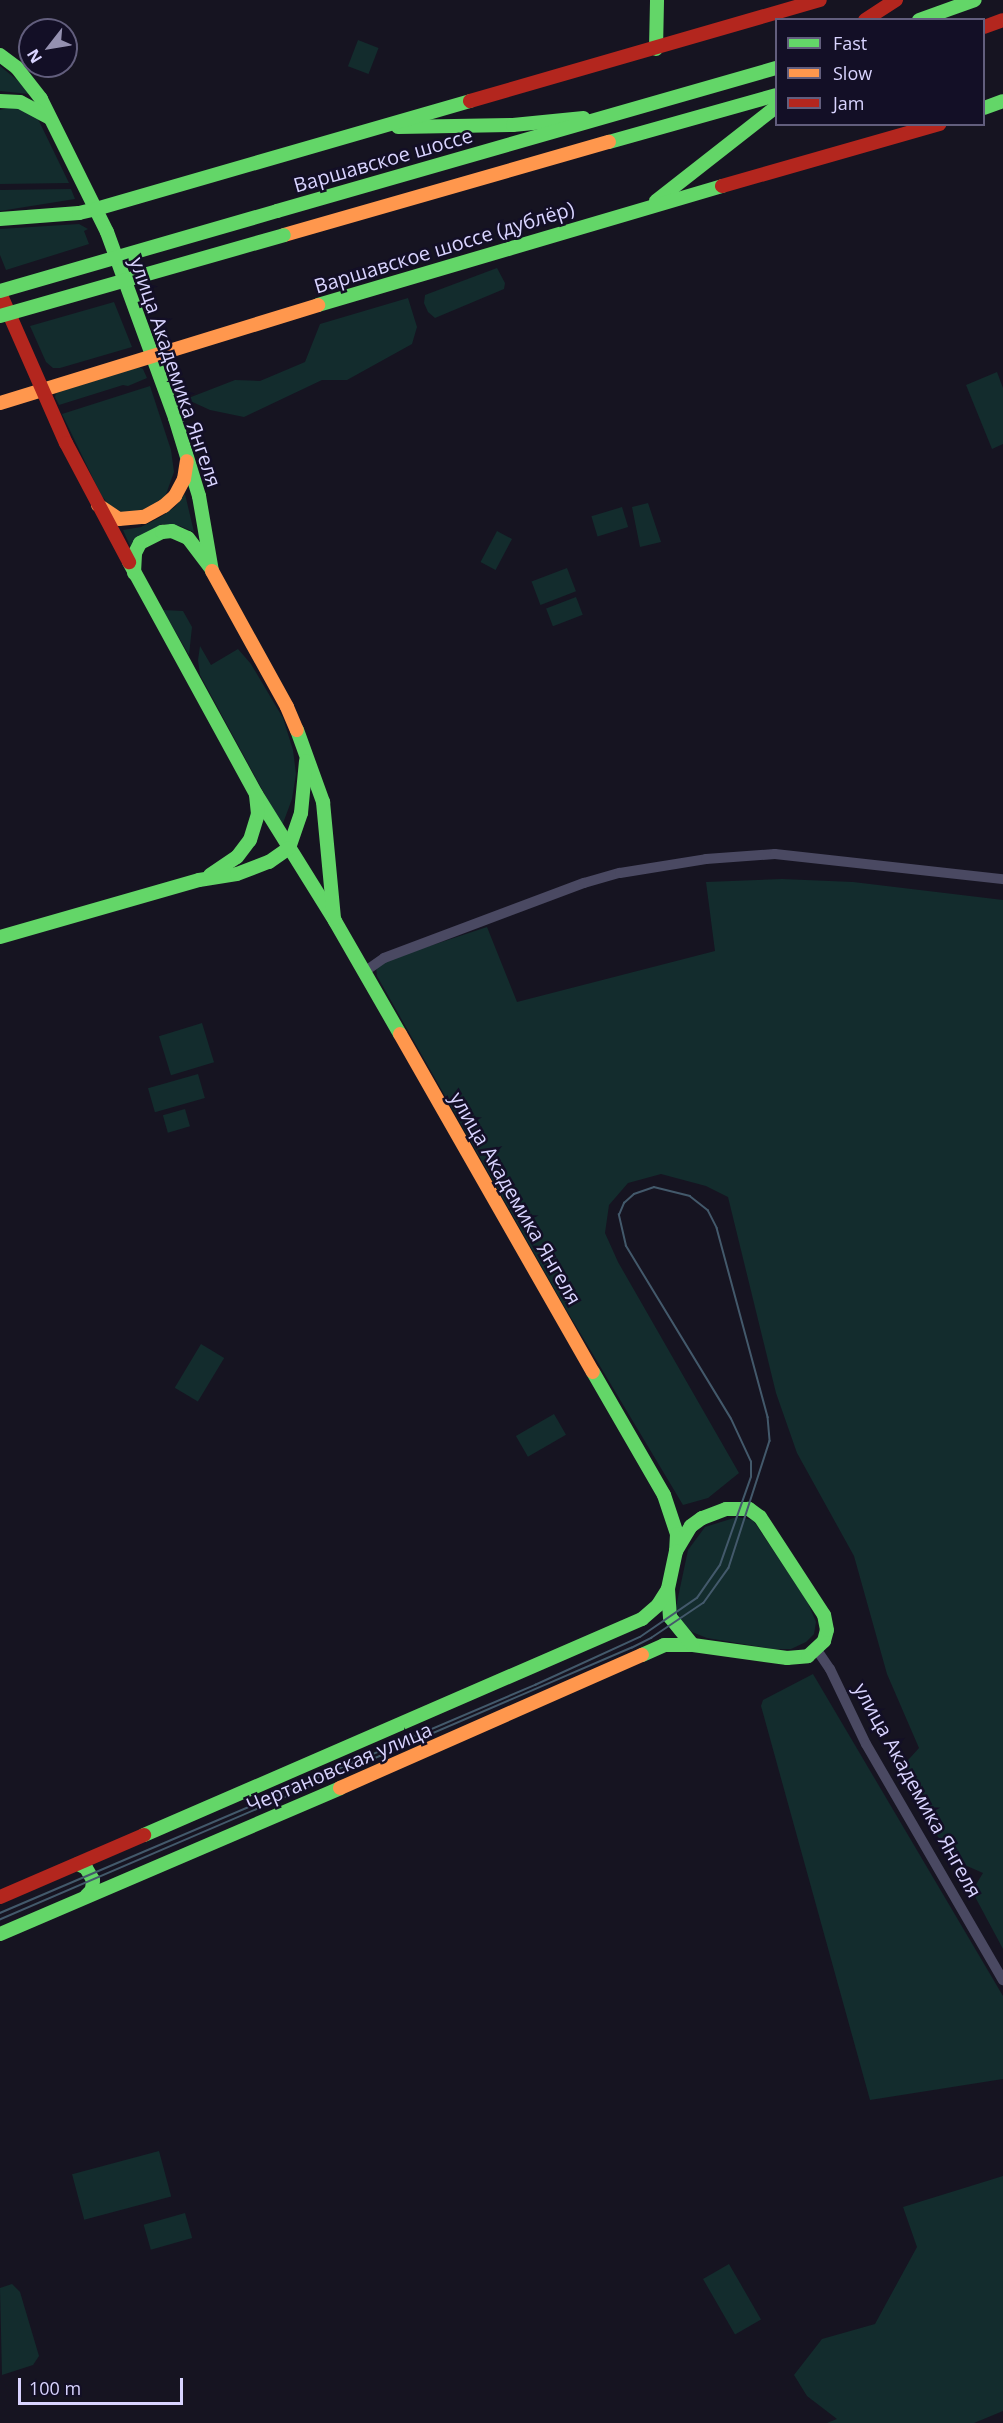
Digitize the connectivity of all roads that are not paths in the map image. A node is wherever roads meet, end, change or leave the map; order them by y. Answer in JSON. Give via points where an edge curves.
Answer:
{"nodes":[{"id":1,"x":657,"y":0,"type":"edge"},
{"id":2,"x":820,"y":0,"type":"edge"},
{"id":3,"x":896,"y":0,"type":"edge"},
{"id":4,"x":975,"y":0,"type":"edge"},
{"id":5,"x":868,"y":18,"type":"edge"},
{"id":6,"x":925,"y":18,"type":"edge"},
{"id":7,"x":1003,"y":20,"type":"edge"},
{"id":8,"x":985,"y":27,"type":"edge"},
{"id":9,"x":656,"y":49,"type":"junction"},
{"id":10,"x":0,"y":55,"type":"edge"},
{"id":11,"x":775,"y":69,"type":"edge"},
{"id":12,"x":775,"y":95,"type":"edge"},
{"id":13,"x":1003,"y":101,"type":"edge"},
{"id":14,"x":0,"y":102,"type":"edge"},
{"id":15,"x":775,"y":108,"type":"edge"},
{"id":16,"x":985,"y":108,"type":"edge"},
{"id":17,"x":605,"y":116,"type":"junction"},
{"id":18,"x":54,"y":124,"type":"junction"},
{"id":19,"x":935,"y":126,"type":"edge"},
{"id":20,"x":371,"y":128,"type":"junction"},
{"id":21,"x":649,"y":207,"type":"junction"},
{"id":22,"x":96,"y":208,"type":"junction"},
{"id":23,"x":0,"y":219,"type":"edge"},
{"id":24,"x":0,"y":292,"type":"edge"},
{"id":25,"x":5,"y":316,"type":"edge"},
{"id":26,"x":154,"y":355,"type":"junction"},
{"id":27,"x":42,"y":391,"type":"junction"},
{"id":28,"x":0,"y":403,"type":"edge"},
{"id":29,"x":187,"y":459,"type":"junction"},
{"id":30,"x":96,"y":504,"type":"junction"},
{"id":31,"x":212,"y":571,"type":"junction"},
{"id":32,"x":134,"y":573,"type":"junction"},
{"id":33,"x":306,"y":752,"type":"junction"},
{"id":34,"x":256,"y":794,"type":"junction"},
{"id":35,"x":289,"y":848,"type":"junction"},
{"id":36,"x":1003,"y":879,"type":"edge"},
{"id":37,"x":200,"y":880,"type":"junction"},
{"id":38,"x":335,"y":921,"type":"junction"},
{"id":39,"x":0,"y":937,"type":"edge"},
{"id":40,"x":364,"y":972,"type":"junction"},
{"id":41,"x":664,"y":1495,"type":"junction"},
{"id":42,"x":726,"y":1509,"type":"junction"},
{"id":43,"x":676,"y":1551,"type":"junction"},
{"id":44,"x":668,"y":1589,"type":"junction"},
{"id":45,"x":693,"y":1645,"type":"junction"},
{"id":46,"x":818,"y":1650,"type":"junction"},
{"id":47,"x":78,"y":1864,"type":"junction"},
{"id":48,"x":86,"y":1896,"type":"junction"},
{"id":49,"x":0,"y":1897,"type":"edge"},
{"id":50,"x":0,"y":1934,"type":"edge"},
{"id":51,"x":1003,"y":1980,"type":"edge"}],
"edges":[{"from":1,"to":9,"type":"main road"},
{"from":2,"to":9,"type":"main road"},
{"from":3,"to":5,"type":"main road"},
{"from":4,"to":6,"type":"main road"},
{"from":7,"to":8,"type":"main road"},
{"from":9,"to":20,"type":"main road"},
{"from":10,"to":18,"type":"main road","name":"улица Академика Янгеля","via":[[31,83]]},
{"from":11,"to":17,"type":"main road","name":"Варшавское шоссе"},
{"from":12,"to":25,"type":"main road","bridge":true},
{"from":13,"to":16,"type":"main road"},
{"from":14,"to":18,"type":"main road","via":[[31,105]]},
{"from":15,"to":21,"type":"main road"},
{"from":17,"to":20,"type":"main road","via":[[513,125]]},
{"from":17,"to":24,"type":"main road","name":"Варшавское шоссе","bridge":true},
{"from":18,"to":22,"type":"main road","name":"улица Академика Янгеля"},
{"from":19,"to":21,"type":"main road","name":"Варшавское шоссе (дублёр)"},
{"from":20,"to":22,"type":"main road"},
{"from":21,"to":26,"type":"main road","name":"Варшавское шоссе (дублёр)"},
{"from":22,"to":23,"type":"main road","via":[[79,213]]},
{"from":22,"to":26,"type":"main road","name":"улица Академика Янгеля"},
{"from":24,"to":25,"type":"main road","name":"улица Академика Янгеля"},
{"from":25,"to":27,"type":"main road","name":"улица Академика Янгеля"},
{"from":26,"to":27,"type":"main road","name":"Варшавское шоссе (дублёр)"},
{"from":26,"to":29,"type":"main road","name":"улица Академика Янгеля"},
{"from":27,"to":28,"type":"main road","name":"Варшавское шоссе (дублёр)"},
{"from":27,"to":30,"type":"main road","name":"улица Академика Янгеля"},
{"from":29,"to":30,"type":"main road","via":[[184,478],[175,496],[144,517],[119,519]]},
{"from":29,"to":31,"type":"main road","name":"улица Академика Янгеля"},
{"from":30,"to":32,"type":"main road","name":"улица Академика Янгеля"},
{"from":31,"to":32,"type":"main road","via":[[188,538],[172,531],[140,543]]},
{"from":31,"to":33,"type":"main road","name":"улица Академика Янгеля","via":[[287,707]]},
{"from":32,"to":34,"type":"main road","name":"улица Академика Янгеля"},
{"from":33,"to":35,"type":"main road","via":[[301,813]]},
{"from":33,"to":38,"type":"main road","name":"улица Академика Янгеля","via":[[323,802]]},
{"from":34,"to":35,"type":"main road","name":"улица Академика Янгеля"},
{"from":34,"to":37,"type":"main road","via":[[258,814],[250,840],[230,862]]},
{"from":35,"to":37,"type":"main road","via":[[255,868]]},
{"from":35,"to":38,"type":"main road","name":"улица Академика Янгеля"},
{"from":36,"to":40,"type":"street","via":[[775,854],[668,865],[584,883],[384,958]]},
{"from":37,"to":39,"type":"main road"},
{"from":38,"to":40,"type":"main road","name":"улица Академика Янгеля"},
{"from":40,"to":41,"type":"main road","name":"улица Академика Янгеля"},
{"from":41,"to":42,"type":"main road","via":[[679,1512],[688,1515]]},
{"from":41,"to":43,"type":"main road","via":[[677,1533]]},
{"from":42,"to":43,"type":"main road","name":"Чертановская улица","via":[[691,1526]]},
{"from":42,"to":46,"type":"main road","via":[[749,1509],[760,1517],[812,1596],[824,1615],[827,1630]]},
{"from":43,"to":44,"type":"main road","name":"Чертановская улица"},
{"from":44,"to":45,"type":"main road","name":"Чертановская улица","via":[[670,1617]]},
{"from":44,"to":47,"type":"main road","name":"Чертановская улица","via":[[642,1619]]},
{"from":45,"to":46,"type":"main road","name":"Чертановская улица","via":[[787,1658],[808,1656]]},
{"from":45,"to":48,"type":"main road","name":"Чертановская улица","via":[[664,1645]]},
{"from":46,"to":51,"type":"street","name":"улица Академика Янгеля","via":[[866,1744]]},
{"from":47,"to":48,"type":"main road","via":[[86,1868],[93,1880],[92,1890]]},
{"from":47,"to":49,"type":"main road","name":"Чертановская улица"},
{"from":48,"to":50,"type":"main road","name":"Чертановская улица"}]}
